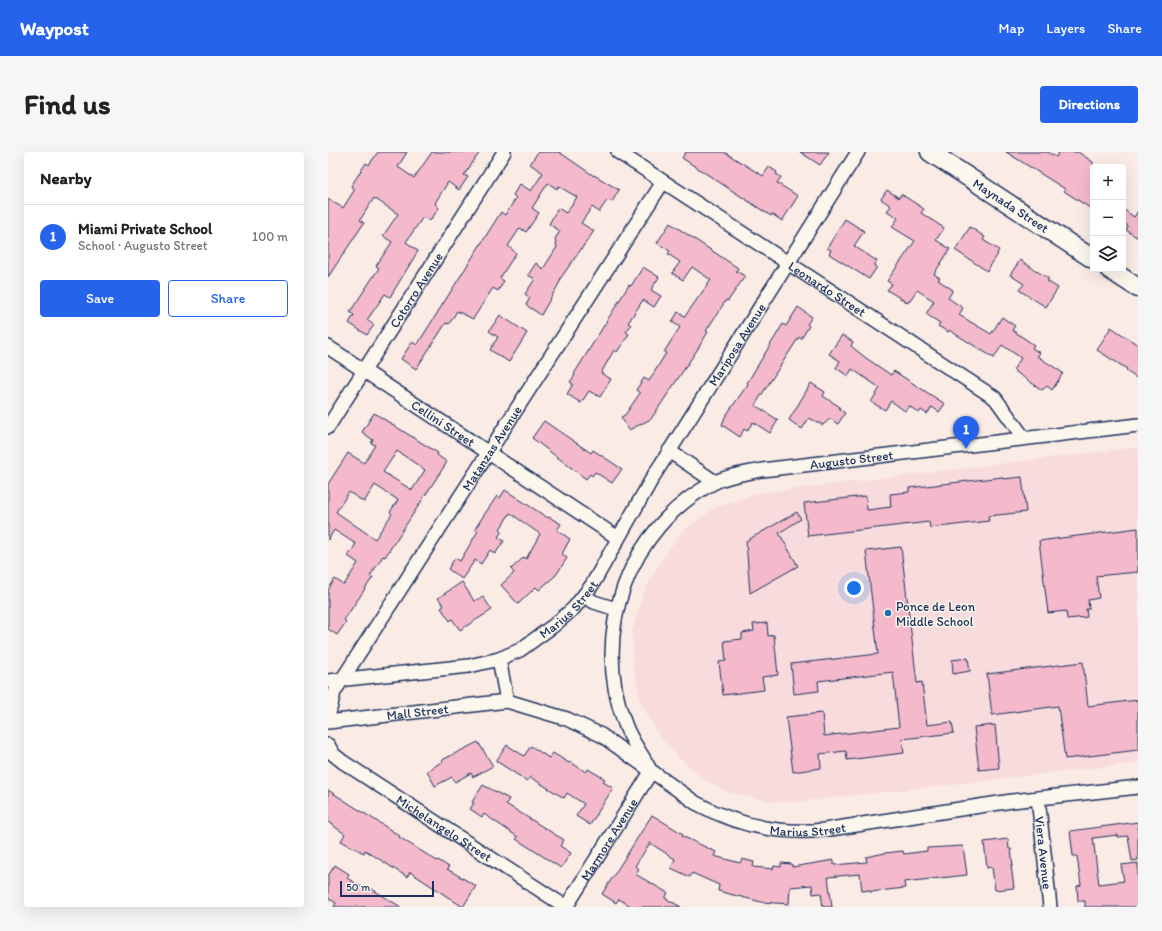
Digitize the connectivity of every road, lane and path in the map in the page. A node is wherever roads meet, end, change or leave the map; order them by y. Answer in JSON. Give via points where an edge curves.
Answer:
{"nodes":[{"id":1,"x":504,"y":152,"type":"edge"},
{"id":2,"x":618,"y":152,"type":"edge"},
{"id":3,"x":858,"y":152,"type":"edge"},
{"id":4,"x":930,"y":152,"type":"edge"},
{"id":5,"x":663,"y":182,"type":"junction"},
{"id":6,"x":1090,"y":257,"type":"edge"},
{"id":7,"x":788,"y":263,"type":"junction"},
{"id":8,"x":1114,"y":272,"type":"edge"},
{"id":9,"x":1138,"y":288,"type":"edge"},
{"id":10,"x":328,"y":347,"type":"edge"},
{"id":11,"x":364,"y":371,"type":"junction"},
{"id":12,"x":1138,"y":426,"type":"edge"},
{"id":13,"x":328,"y":427,"type":"edge"},
{"id":14,"x":1024,"y":438,"type":"junction"},
{"id":15,"x":488,"y":451,"type":"junction"},
{"id":16,"x":669,"y":451,"type":"junction"},
{"id":17,"x":715,"y":482,"type":"junction"},
{"id":18,"x":618,"y":538,"type":"junction"},
{"id":19,"x":584,"y":596,"type":"junction"},
{"id":20,"x":616,"y":609,"type":"junction"},
{"id":21,"x":499,"y":659,"type":"junction"},
{"id":22,"x":344,"y":679,"type":"junction"},
{"id":23,"x":328,"y":681,"type":"edge"},
{"id":24,"x":507,"y":701,"type":"junction"},
{"id":25,"x":328,"y":718,"type":"edge"},
{"id":26,"x":328,"y":722,"type":"edge"},
{"id":27,"x":328,"y":745,"type":"edge"},
{"id":28,"x":651,"y":772,"type":"junction"},
{"id":29,"x":1138,"y":787,"type":"edge"},
{"id":30,"x":1038,"y":798,"type":"junction"},
{"id":31,"x":566,"y":907,"type":"edge"},
{"id":32,"x":1050,"y":907,"type":"edge"}],
"edges":[{"from":1,"to":11,"type":"street","name":"Cotorro Avenue"},
{"from":2,"to":5,"type":"street","name":"Leonardo Street"},
{"from":3,"to":7,"type":"street","name":"Mariposa Avenue"},
{"from":4,"to":6,"type":"street","name":"Maynada Street"},
{"from":5,"to":7,"type":"street","name":"Leonardo Street"},
{"from":5,"to":15,"type":"street","name":"Matanzas Avenue"},
{"from":7,"to":14,"type":"street","name":"Leonardo Street","via":[[995,398]]},
{"from":7,"to":16,"type":"street","name":"Mariposa Avenue"},
{"from":8,"to":9,"type":"street"},
{"from":10,"to":11,"type":"street","name":"Cellini Street"},
{"from":11,"to":13,"type":"street","name":"Cotorro Avenue"},
{"from":11,"to":15,"type":"street","name":"Cellini Street"},
{"from":12,"to":14,"type":"street","name":"Augusto Street"},
{"from":14,"to":17,"type":"street","name":"Augusto Street","via":[[762,470]]},
{"from":15,"to":18,"type":"street","name":"Cellini Street"},
{"from":15,"to":22,"type":"street","name":"Matanzas Avenue"},
{"from":16,"to":17,"type":"street"},
{"from":16,"to":18,"type":"street","name":"Mariposa Avenue"},
{"from":17,"to":20,"type":"street","name":"Augusto Street","via":[[676,510],[648,539],[634,562]]},
{"from":18,"to":19,"type":"street","name":"Marius Street"},
{"from":19,"to":20,"type":"street"},
{"from":19,"to":21,"type":"street","name":"Marius Street","via":[[574,608],[540,636],[520,650]]},
{"from":20,"to":28,"type":"street","name":"Augusto Street","via":[[612,647],[617,694],[625,725]]},
{"from":21,"to":22,"type":"street","via":[[469,666]]},
{"from":21,"to":24,"type":"street"},
{"from":22,"to":23,"type":"street"},
{"from":22,"to":25,"type":"street","name":"Matanzas Avenue","via":[[334,692]]},
{"from":24,"to":26,"type":"street","name":"Mall Street"},
{"from":24,"to":28,"type":"street","name":"Marius Street","via":[[550,713],[594,732]]},
{"from":27,"to":31,"type":"street","name":"Michelangelo Street","via":[[333,754],[343,762]]},
{"from":28,"to":30,"type":"street","name":"Marius Street","via":[[714,813],[756,827],[787,832],[824,830]]},
{"from":28,"to":31,"type":"street","name":"Marmore Avenue"},
{"from":29,"to":30,"type":"street","name":"Marius Street"},
{"from":30,"to":32,"type":"street","name":"Viera Avenue"}]}
